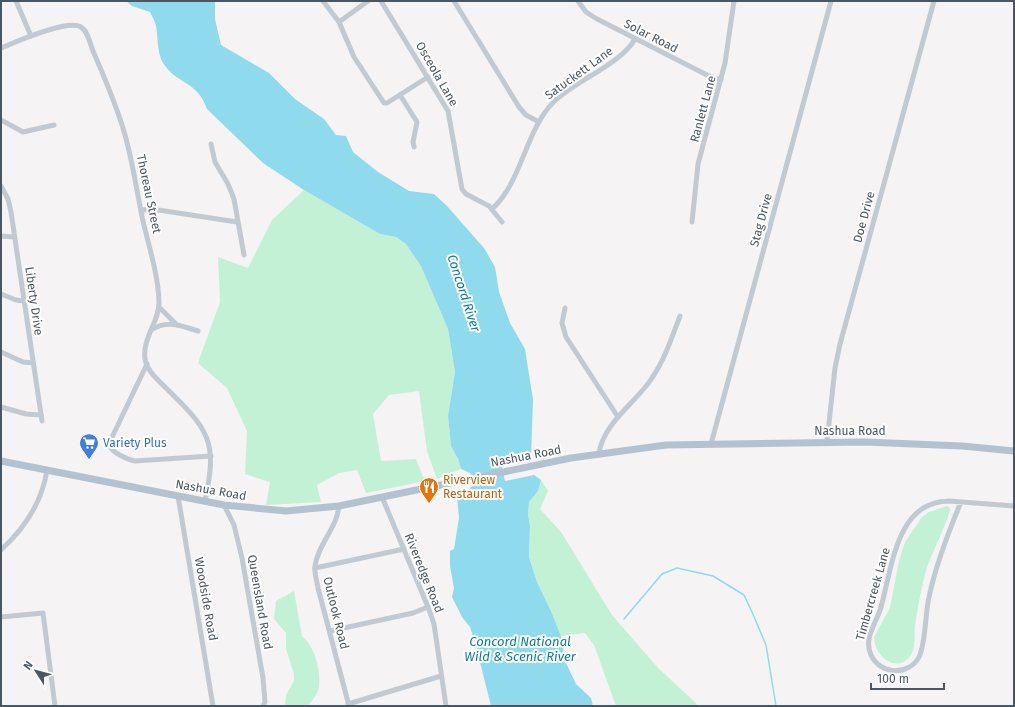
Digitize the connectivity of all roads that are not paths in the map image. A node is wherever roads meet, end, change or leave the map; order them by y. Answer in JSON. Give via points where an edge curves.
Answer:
{"nodes":[{"id":1,"x":16,"y":1,"type":"edge"},
{"id":2,"x":323,"y":1,"type":"edge"},
{"id":3,"x":368,"y":1,"type":"edge"},
{"id":4,"x":381,"y":1,"type":"edge"},
{"id":5,"x":454,"y":1,"type":"edge"},
{"id":6,"x":578,"y":1,"type":"edge"},
{"id":7,"x":734,"y":1,"type":"edge"},
{"id":8,"x":831,"y":1,"type":"edge"},
{"id":9,"x":934,"y":1,"type":"edge"},
{"id":10,"x":339,"y":22,"type":"junction"},
{"id":11,"x":32,"y":36,"type":"junction"},
{"id":12,"x":635,"y":39,"type":"junction"},
{"id":13,"x":1,"y":48,"type":"edge"},
{"id":14,"x":428,"y":77,"type":"junction"},
{"id":15,"x":721,"y":80,"type":"junction"},
{"id":16,"x":400,"y":95,"type":"junction"},
{"id":17,"x":1,"y":120,"type":"edge"},
{"id":18,"x":539,"y":122,"type":"junction"},
{"id":19,"x":54,"y":125,"type":"dead end"},
{"id":20,"x":211,"y":144,"type":"dead end"},
{"id":21,"x":414,"y":147,"type":"dead end"},
{"id":22,"x":1,"y":186,"type":"edge"},
{"id":23,"x":492,"y":209,"type":"junction"},
{"id":24,"x":141,"y":210,"type":"junction"},
{"id":25,"x":237,"y":222,"type":"junction"},
{"id":26,"x":502,"y":222,"type":"dead end"},
{"id":27,"x":692,"y":222,"type":"dead end"},
{"id":28,"x":1,"y":236,"type":"edge"},
{"id":29,"x":14,"y":237,"type":"junction"},
{"id":30,"x":244,"y":255,"type":"dead end"},
{"id":31,"x":1,"y":294,"type":"edge"},
{"id":32,"x":24,"y":300,"type":"junction"},
{"id":33,"x":159,"y":307,"type":"junction"},
{"id":34,"x":565,"y":308,"type":"dead end"},
{"id":35,"x":680,"y":316,"type":"dead end"},
{"id":36,"x":175,"y":323,"type":"junction"},
{"id":37,"x":152,"y":330,"type":"junction"},
{"id":38,"x":198,"y":331,"type":"dead end"},
{"id":39,"x":1,"y":352,"type":"edge"},
{"id":40,"x":33,"y":363,"type":"junction"},
{"id":41,"x":147,"y":364,"type":"junction"},
{"id":42,"x":1,"y":407,"type":"edge"},
{"id":43,"x":618,"y":417,"type":"junction"},
{"id":44,"x":827,"y":442,"type":"junction"},
{"id":45,"x":711,"y":444,"type":"junction"},
{"id":46,"x":1014,"y":451,"type":"edge"},
{"id":47,"x":599,"y":453,"type":"junction"},
{"id":48,"x":211,"y":456,"type":"junction"},
{"id":49,"x":1,"y":461,"type":"edge"},
{"id":50,"x":47,"y":470,"type":"junction"},
{"id":51,"x":178,"y":496,"type":"junction"},
{"id":52,"x":382,"y":497,"type":"junction"},
{"id":53,"x":205,"y":501,"type":"junction"},
{"id":54,"x":961,"y":502,"type":"junction"},
{"id":55,"x":224,"y":505,"type":"junction"},
{"id":56,"x":339,"y":506,"type":"junction"},
{"id":57,"x":1014,"y":506,"type":"edge"},
{"id":58,"x":404,"y":549,"type":"junction"},
{"id":59,"x":1,"y":550,"type":"edge"},
{"id":60,"x":315,"y":568,"type":"junction"},
{"id":61,"x":428,"y":607,"type":"junction"},
{"id":62,"x":1,"y":617,"type":"edge"},
{"id":63,"x":330,"y":631,"type":"junction"},
{"id":64,"x":441,"y":676,"type":"junction"},
{"id":65,"x":348,"y":705,"type":"edge"},
{"id":66,"x":55,"y":706,"type":"edge"},
{"id":67,"x":213,"y":706,"type":"edge"},
{"id":68,"x":263,"y":706,"type":"edge"},
{"id":69,"x":446,"y":706,"type":"edge"}],
"edges":[{"from":1,"to":11,"type":"street"},
{"from":2,"to":10,"type":"street"},
{"from":3,"to":10,"type":"street"},
{"from":4,"to":14,"type":"street","name":"Osceola Lane"},
{"from":5,"to":18,"type":"street","via":[[519,107],[526,115]]},
{"from":6,"to":12,"type":"street","name":"Solar Road","via":[[591,16]]},
{"from":7,"to":15,"type":"street","name":"Ranlett Lane","via":[[728,50]]},
{"from":8,"to":45,"type":"street","name":"Stag Drive"},
{"from":9,"to":44,"type":"street","name":"Doe Drive","via":[[840,344],[834,373]]},
{"from":10,"to":16,"type":"street","via":[[357,62],[380,99],[387,103]]},
{"from":11,"to":13,"type":"street"},
{"from":11,"to":24,"type":"street","name":"Thoreau Street","via":[[66,26],[81,27],[86,31],[125,135]]},
{"from":12,"to":15,"type":"street","name":"Solar Road","via":[[706,76]]},
{"from":12,"to":18,"type":"street","name":"Satuckett Lane","via":[[627,50],[553,103]]},
{"from":14,"to":16,"type":"street"},
{"from":14,"to":23,"type":"street","name":"Osceola Lane","via":[[448,111],[461,186],[466,194]]},
{"from":15,"to":27,"type":"street","name":"Ranlett Lane","via":[[698,164]]},
{"from":16,"to":21,"type":"street","via":[[417,122]]},
{"from":17,"to":19,"type":"street","via":[[23,132]]},
{"from":18,"to":23,"type":"street","name":"Satuckett Lane","via":[[504,194]]},
{"from":20,"to":25,"type":"street","via":[[215,162],[231,191]]},
{"from":22,"to":29,"type":"street","name":"Liberty Drive","via":[[10,205]]},
{"from":23,"to":26,"type":"street"},
{"from":24,"to":25,"type":"street","via":[[152,209]]},
{"from":24,"to":33,"type":"street","name":"Thoreau Street","via":[[151,252]]},
{"from":25,"to":30,"type":"street"},
{"from":28,"to":29,"type":"street"},
{"from":29,"to":32,"type":"street","name":"Liberty Drive"},
{"from":31,"to":32,"type":"street","via":[[16,300]]},
{"from":32,"to":40,"type":"street","name":"Liberty Drive"},
{"from":33,"to":36,"type":"street"},
{"from":33,"to":37,"type":"street","name":"Thoreau Street"},
{"from":34,"to":43,"type":"street","via":[[562,323],[566,337]]},
{"from":35,"to":43,"type":"street","via":[[656,372],[642,392]]},
{"from":36,"to":37,"type":"street","via":[[161,325]]},
{"from":36,"to":38,"type":"street"},
{"from":37,"to":41,"type":"street","name":"Thoreau Street","via":[[145,348]]},
{"from":39,"to":40,"type":"street","via":[[23,362]]},
{"from":40,"to":42,"type":"street","name":"Liberty Drive","via":[[42,418]]},
{"from":41,"to":48,"type":"street","via":[[155,377],[204,430]]},
{"from":41,"to":48,"type":"street","via":[[114,433],[111,447],[135,461]]},
{"from":43,"to":47,"type":"street","via":[[602,443]]},
{"from":44,"to":45,"type":"main road","name":"Nashua Road"},
{"from":44,"to":46,"type":"main road","name":"Nashua Road","via":[[936,444]]},
{"from":45,"to":47,"type":"main road","name":"Nashua Road","via":[[666,445]]},
{"from":47,"to":52,"type":"main road","name":"Nashua Road"},
{"from":48,"to":53,"type":"street"},
{"from":49,"to":50,"type":"main road","name":"Nashua Road"},
{"from":50,"to":51,"type":"main road","name":"Nashua Road"},
{"from":50,"to":59,"type":"street","via":[[44,487],[34,512]]},
{"from":51,"to":53,"type":"main road","name":"Nashua Road"},
{"from":51,"to":67,"type":"street","name":"Woodside Road"},
{"from":52,"to":56,"type":"main road","name":"Nashua Road"},
{"from":52,"to":58,"type":"street","name":"Riveredge Road"},
{"from":53,"to":55,"type":"main road","name":"Nashua Road"},
{"from":54,"to":54,"type":"street","name":"Timbercreek Lane","via":[[937,502],[922,507],[902,534],[881,608],[868,639],[871,657],[885,669],[903,670],[920,655],[926,608],[938,559]]},
{"from":54,"to":57,"type":"street","name":"Timbercreek Lane"},
{"from":55,"to":56,"type":"main road","name":"Nashua Road","via":[[286,511]]},
{"from":55,"to":68,"type":"street","name":"Queensland Road","via":[[234,525],[242,558],[263,678]]},
{"from":56,"to":60,"type":"street","name":"Outlook Road","via":[[337,516],[319,552]]},
{"from":58,"to":60,"type":"street"},
{"from":58,"to":61,"type":"street","name":"Riveredge Road"},
{"from":60,"to":63,"type":"street","name":"Outlook Road"},
{"from":61,"to":63,"type":"street","via":[[413,613]]},
{"from":61,"to":64,"type":"street","name":"Riveredge Road","via":[[434,624]]},
{"from":62,"to":66,"type":"street","via":[[43,613]]},
{"from":63,"to":65,"type":"street","name":"Outlook Road"},
{"from":64,"to":65,"type":"street"},
{"from":64,"to":69,"type":"street","name":"Riveredge Road"}]}
